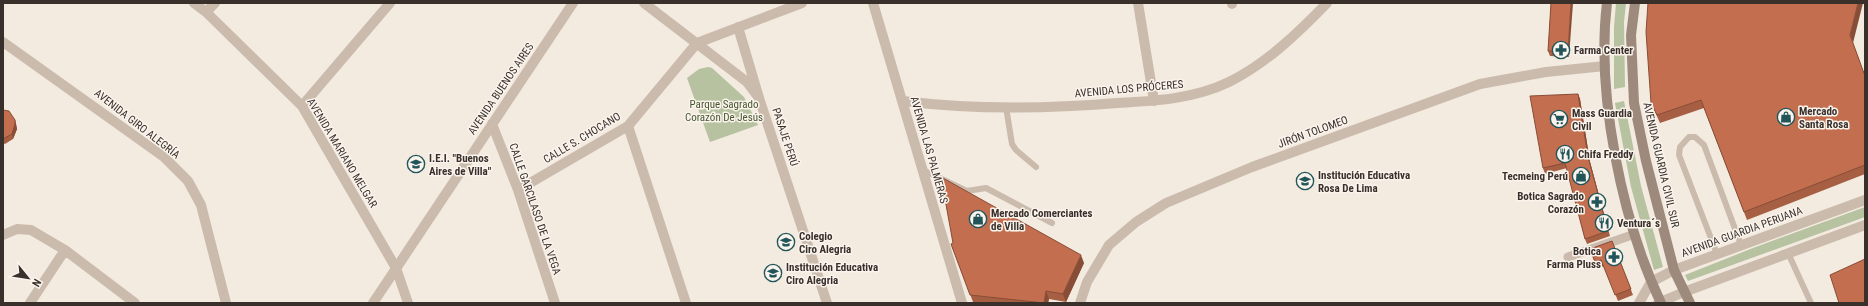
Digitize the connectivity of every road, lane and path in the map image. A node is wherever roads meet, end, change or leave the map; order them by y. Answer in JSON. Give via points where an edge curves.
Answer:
{"nodes":[{"id":1,"x":194,"y":3,"type":"edge"},
{"id":2,"x":215,"y":3,"type":"edge"},
{"id":3,"x":390,"y":3,"type":"edge"},
{"id":4,"x":573,"y":3,"type":"edge"},
{"id":5,"x":644,"y":3,"type":"edge"},
{"id":6,"x":802,"y":3,"type":"edge"},
{"id":7,"x":873,"y":3,"type":"edge"},
{"id":8,"x":1138,"y":3,"type":"edge"},
{"id":9,"x":1327,"y":3,"type":"edge"},
{"id":10,"x":1607,"y":3,"type":"edge"},
{"id":11,"x":1635,"y":3,"type":"edge"},
{"id":12,"x":206,"y":12,"type":"junction"},
{"id":13,"x":738,"y":27,"type":"junction"},
{"id":14,"x":3,"y":42,"type":"edge"},
{"id":15,"x":697,"y":43,"type":"junction"},
{"id":16,"x":1605,"y":66,"type":"junction"},
{"id":17,"x":759,"y":98,"type":"junction"},
{"id":18,"x":902,"y":101,"type":"junction"},
{"id":19,"x":1154,"y":101,"type":"junction"},
{"id":20,"x":302,"y":106,"type":"junction"},
{"id":21,"x":1006,"y":107,"type":"junction"},
{"id":22,"x":492,"y":124,"type":"junction"},
{"id":23,"x":628,"y":126,"type":"junction"},
{"id":24,"x":1036,"y":167,"type":"dead end"},
{"id":25,"x":923,"y":170,"type":"junction"},
{"id":26,"x":518,"y":190,"type":"junction"},
{"id":27,"x":1865,"y":200,"type":"edge"},
{"id":28,"x":1052,"y":223,"type":"dead end"},
{"id":29,"x":1865,"y":225,"type":"edge"},
{"id":30,"x":1635,"y":234,"type":"junction"},
{"id":31,"x":3,"y":235,"type":"edge"},
{"id":32,"x":1741,"y":245,"type":"junction"},
{"id":33,"x":65,"y":250,"type":"junction"},
{"id":34,"x":1788,"y":253,"type":"junction"},
{"id":35,"x":1717,"y":254,"type":"junction"},
{"id":36,"x":1568,"y":257,"type":"dead end"},
{"id":37,"x":396,"y":268,"type":"junction"},
{"id":38,"x":1674,"y":270,"type":"junction"},
{"id":39,"x":1651,"y":282,"type":"junction"},
{"id":40,"x":1684,"y":292,"type":"junction"},
{"id":41,"x":30,"y":303,"type":"edge"},
{"id":42,"x":135,"y":303,"type":"edge"},
{"id":43,"x":226,"y":303,"type":"edge"},
{"id":44,"x":373,"y":303,"type":"edge"},
{"id":45,"x":408,"y":303,"type":"edge"},
{"id":46,"x":555,"y":303,"type":"edge"},
{"id":47,"x":686,"y":303,"type":"edge"},
{"id":48,"x":827,"y":303,"type":"edge"},
{"id":49,"x":962,"y":303,"type":"edge"},
{"id":50,"x":1080,"y":303,"type":"edge"},
{"id":51,"x":1639,"y":303,"type":"edge"},
{"id":52,"x":1660,"y":303,"type":"edge"},
{"id":53,"x":1690,"y":303,"type":"edge"},
{"id":54,"x":1811,"y":303,"type":"edge"}],
"edges":[{"from":1,"to":12,"type":"street","name":"AVENIDA MARIANO MELGAR"},
{"from":2,"to":12,"type":"street"},
{"from":3,"to":20,"type":"street"},
{"from":4,"to":22,"type":"street","name":"AVENIDA BUENOS AIRES"},
{"from":5,"to":15,"type":"street","name":"PASAJE PERÚ"},
{"from":6,"to":13,"type":"street"},
{"from":7,"to":18,"type":"street","name":"AVENIDA LAS PALMERAS"},
{"from":8,"to":19,"type":"street"},
{"from":9,"to":19,"type":"street","name":"AVENIDA LOS PRÓCERES","via":[[1294,36],[1257,65],[1229,82],[1200,94]]},
{"from":10,"to":16,"type":"main road","via":[[1604,26]]},
{"from":11,"to":38,"type":"main road","name":"AVENIDA GUARDIA CIVIL SUR","via":[[1631,35],[1634,103]]},
{"from":12,"to":20,"type":"street","name":"AVENIDA MARIANO MELGAR"},
{"from":13,"to":15,"type":"street"},
{"from":13,"to":17,"type":"street"},
{"from":14,"to":43,"type":"street","name":"AVENIDA GIRO ALEGRÍA","via":[[164,157],[188,181],[201,205]]},
{"from":15,"to":17,"type":"street","name":"PASAJE PERÚ","via":[[747,82]]},
{"from":15,"to":23,"type":"street","name":"CALLE S. CHOCANO"},
{"from":16,"to":30,"type":"main road","via":[[1611,128],[1622,190]]},
{"from":16,"to":50,"type":"street","name":"JIRÓN TOLOMEO","via":[[1546,72],[1480,84],[1252,167],[1166,203],[1136,222],[1110,245],[1087,282]]},
{"from":17,"to":48,"type":"street","name":"PASAJE PERÚ"},
{"from":18,"to":21,"type":"street","name":"AVENIDA LOS PRÓCERES","via":[[950,107]]},
{"from":18,"to":25,"type":"street","name":"AVENIDA LAS PALMERAS"},
{"from":19,"to":21,"type":"street","name":"AVENIDA LOS PRÓCERES","via":[[1066,107]]},
{"from":20,"to":37,"type":"street","name":"AVENIDA MARIANO MELGAR"},
{"from":21,"to":24,"type":"lane","via":[[1012,144]]},
{"from":22,"to":26,"type":"street","name":"CALLE GARCILASO DE LA VEGA"},
{"from":22,"to":37,"type":"street","name":"AVENIDA BUENOS AIRES"},
{"from":23,"to":26,"type":"street","name":"CALLE S. CHOCANO"},
{"from":23,"to":47,"type":"street"},
{"from":25,"to":28,"type":"lane","via":[[967,191],[986,188]]},
{"from":25,"to":49,"type":"street","name":"AVENIDA LAS PALMERAS"},
{"from":26,"to":46,"type":"street","name":"CALLE GARCILASO DE LA VEGA"},
{"from":27,"to":32,"type":"street","name":"AVENIDA GUARDIA PERUANA"},
{"from":29,"to":34,"type":"street"},
{"from":30,"to":36,"type":"street"},
{"from":30,"to":39,"type":"main road"},
{"from":31,"to":33,"type":"street","via":[[17,229],[31,230]]},
{"from":32,"to":35,"type":"street","name":"AVENIDA GUARDIA PERUANA"},
{"from":32,"to":35,"type":"lane","via":[[1704,145],[1695,137],[1689,137],[1680,147],[1679,155]]},
{"from":33,"to":41,"type":"street"},
{"from":33,"to":42,"type":"street"},
{"from":34,"to":40,"type":"street"},
{"from":34,"to":54,"type":"lane"},
{"from":35,"to":38,"type":"street","name":"AVENIDA GUARDIA PERUANA"},
{"from":37,"to":44,"type":"street","name":"AVENIDA BUENOS AIRES"},
{"from":37,"to":45,"type":"street","name":"AVENIDA MARIANO MELGAR"},
{"from":38,"to":39,"type":"street","name":"AVENIDA GUARDIA PERUANA"},
{"from":38,"to":40,"type":"main road","name":"AVENIDA GUARDIA CIVIL SUR"},
{"from":39,"to":51,"type":"street"},
{"from":39,"to":52,"type":"main road"},
{"from":40,"to":52,"type":"street"},
{"from":40,"to":53,"type":"main road","name":"AVENIDA GUARDIA CIVIL SUR"}]}
